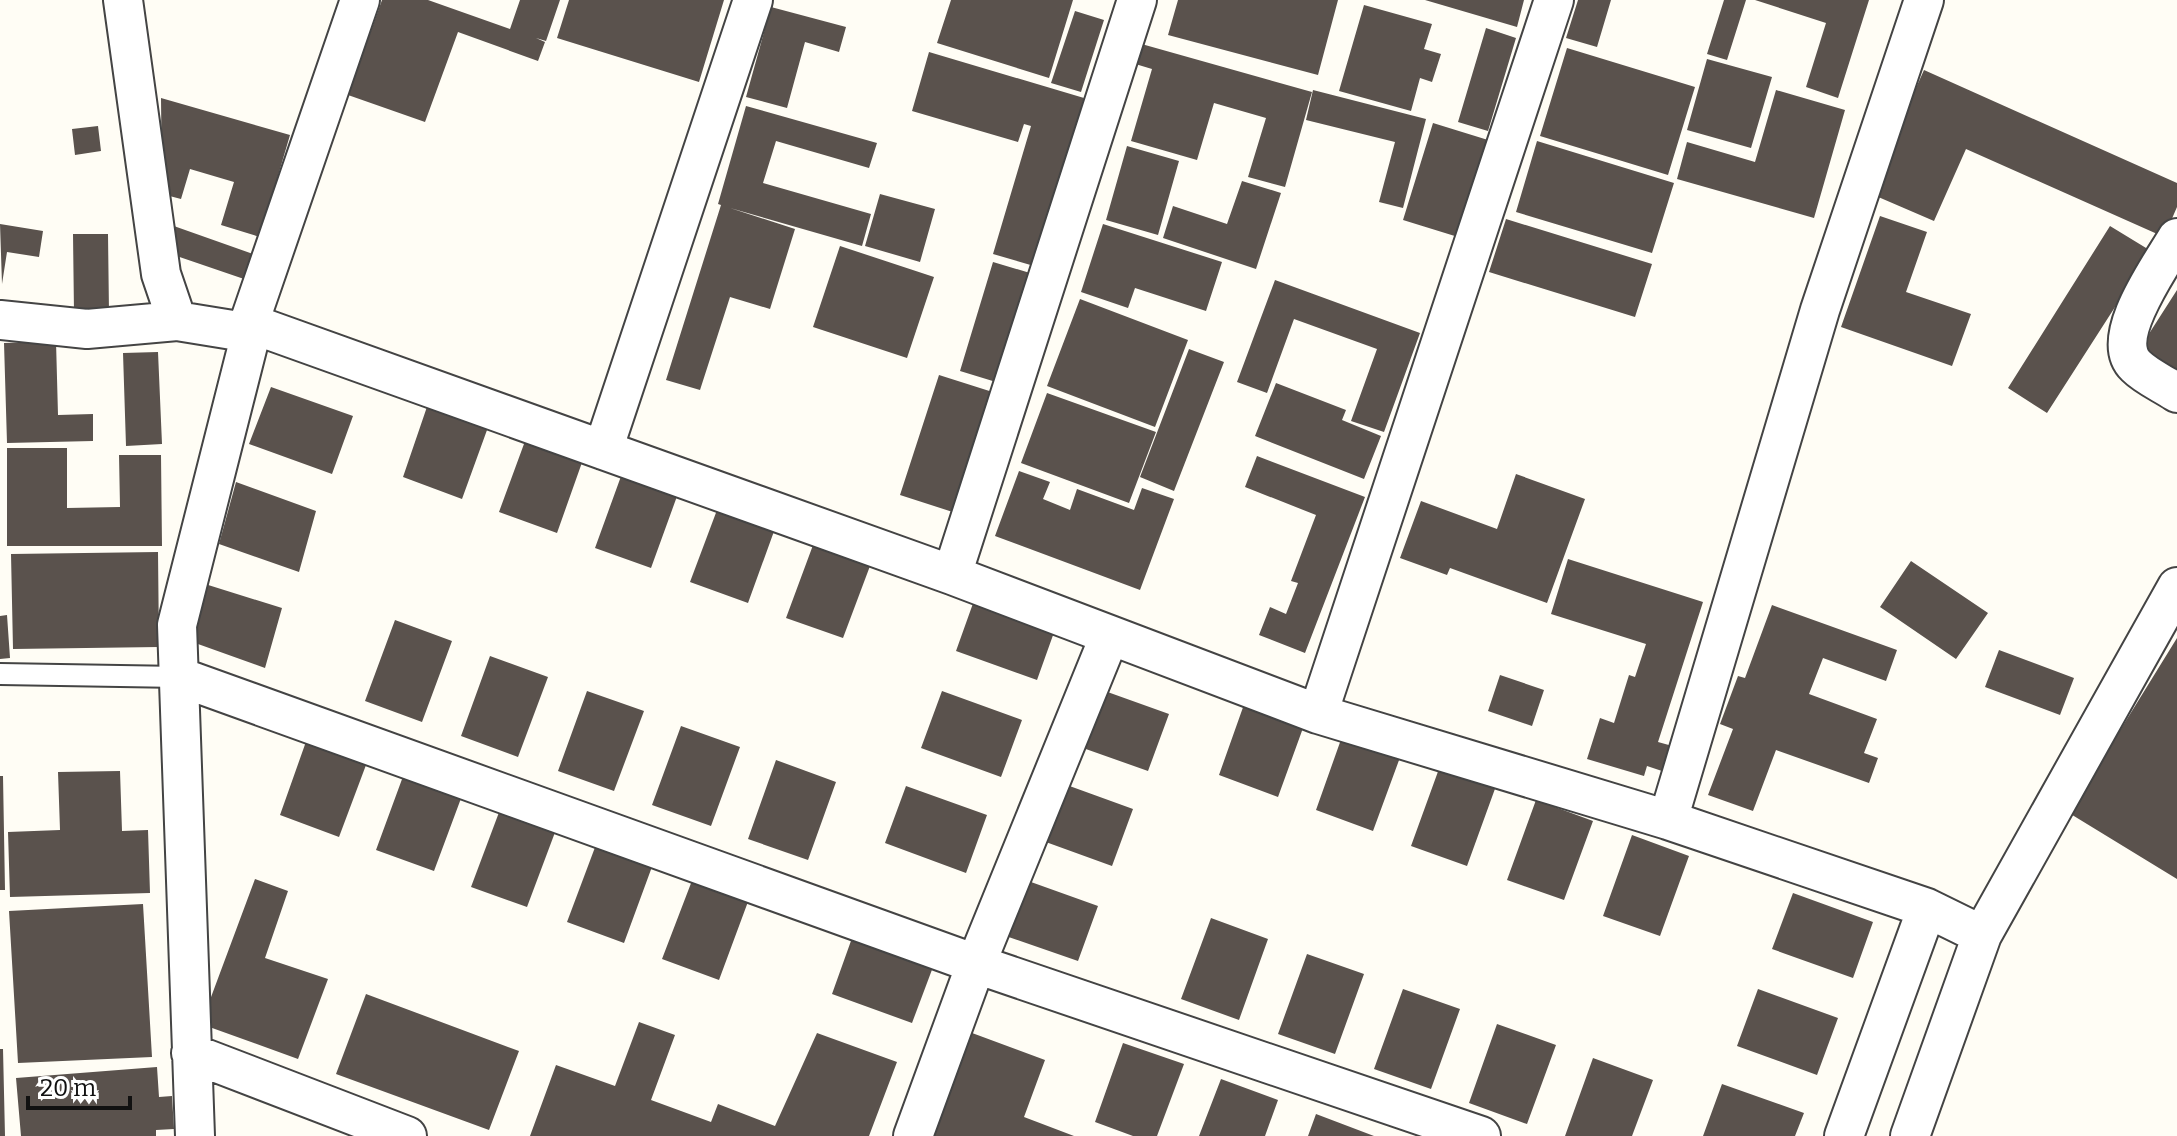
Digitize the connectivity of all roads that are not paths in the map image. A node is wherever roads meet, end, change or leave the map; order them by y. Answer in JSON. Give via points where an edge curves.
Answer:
{"nodes":[{"id":1,"x":123,"y":0,"type":"edge"},
{"id":2,"x":360,"y":0,"type":"edge"},
{"id":3,"x":753,"y":0,"type":"edge"},
{"id":4,"x":1137,"y":0,"type":"edge"},
{"id":5,"x":1554,"y":0,"type":"edge"},
{"id":6,"x":1924,"y":0,"type":"edge"},
{"id":7,"x":2177,"y":238,"type":"edge"},
{"id":8,"x":0,"y":320,"type":"edge"},
{"id":9,"x":177,"y":321,"type":"junction"},
{"id":10,"x":250,"y":328,"type":"junction"},
{"id":11,"x":2177,"y":393,"type":"edge"},
{"id":12,"x":603,"y":450,"type":"junction"},
{"id":13,"x":952,"y":575,"type":"junction"},
{"id":14,"x":2177,"y":587,"type":"edge"},
{"id":15,"x":1110,"y":635,"type":"junction"},
{"id":16,"x":0,"y":674,"type":"edge"},
{"id":17,"x":180,"y":677,"type":"junction"},
{"id":18,"x":1318,"y":714,"type":"junction"},
{"id":19,"x":1668,"y":820,"type":"junction"},
{"id":20,"x":1927,"y":908,"type":"junction"},
{"id":21,"x":1982,"y":935,"type":"junction"},
{"id":22,"x":976,"y":964,"type":"junction"},
{"id":23,"x":191,"y":1053,"type":"junction"},
{"id":24,"x":195,"y":1136,"type":"edge"},
{"id":25,"x":407,"y":1136,"type":"edge"},
{"id":26,"x":913,"y":1136,"type":"edge"},
{"id":27,"x":1481,"y":1136,"type":"edge"},
{"id":28,"x":1844,"y":1136,"type":"edge"},
{"id":29,"x":1910,"y":1136,"type":"edge"}],
"edges":[{"from":1,"to":9,"type":"street","via":[[161,274]]},
{"from":2,"to":10,"type":"street"},
{"from":3,"to":12,"type":"street"},
{"from":4,"to":13,"type":"street"},
{"from":5,"to":18,"type":"street"},
{"from":6,"to":19,"type":"street","via":[[1820,310]]},
{"from":7,"to":11,"type":"street","via":[[2136,308],[2126,341],[2134,364]]},
{"from":8,"to":9,"type":"street","via":[[87,329]]},
{"from":9,"to":10,"type":"street"},
{"from":10,"to":12,"type":"street"},
{"from":10,"to":17,"type":"street","via":[[177,625]]},
{"from":12,"to":13,"type":"street"},
{"from":13,"to":15,"type":"street"},
{"from":14,"to":21,"type":"street"},
{"from":15,"to":18,"type":"street"},
{"from":15,"to":22,"type":"street"},
{"from":16,"to":17,"type":"lane"},
{"from":17,"to":22,"type":"street"},
{"from":17,"to":23,"type":"street"},
{"from":18,"to":19,"type":"street"},
{"from":19,"to":20,"type":"street"},
{"from":20,"to":21,"type":"street"},
{"from":20,"to":28,"type":"street"},
{"from":21,"to":29,"type":"street"},
{"from":22,"to":26,"type":"street"},
{"from":22,"to":27,"type":"street"},
{"from":23,"to":24,"type":"street"},
{"from":23,"to":25,"type":"street"}]}
